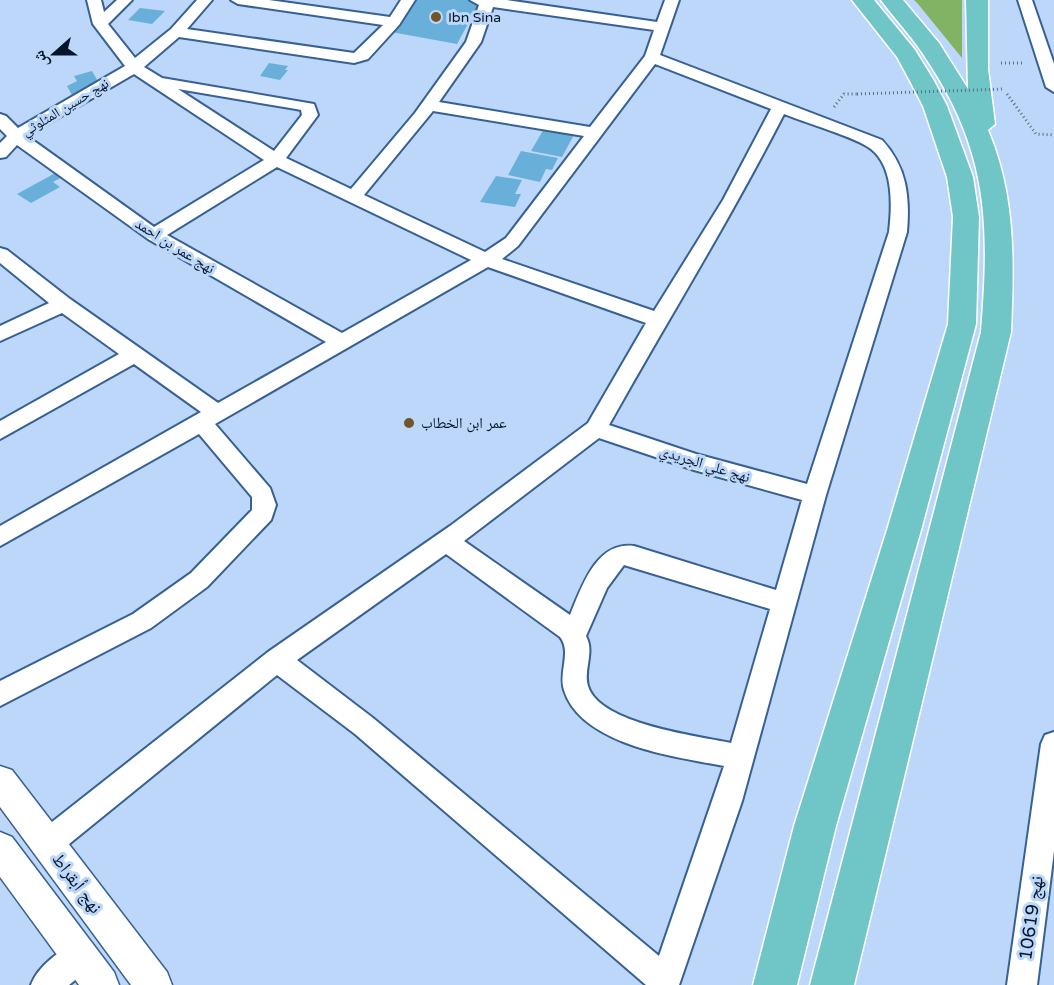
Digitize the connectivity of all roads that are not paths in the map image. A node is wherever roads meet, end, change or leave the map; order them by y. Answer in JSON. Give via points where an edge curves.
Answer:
{"nodes":[{"id":1,"x":94,"y":0,"type":"edge"},
{"id":2,"x":125,"y":0,"type":"edge"},
{"id":3,"x":205,"y":0,"type":"edge"},
{"id":4,"x":238,"y":0,"type":"edge"},
{"id":5,"x":408,"y":0,"type":"edge"},
{"id":6,"x":672,"y":0,"type":"edge"},
{"id":7,"x":847,"y":0,"type":"edge"},
{"id":8,"x":863,"y":0,"type":"edge"},
{"id":9,"x":892,"y":0,"type":"edge"},
{"id":10,"x":977,"y":0,"type":"edge"},
{"id":11,"x":1025,"y":0,"type":"edge"},
{"id":12,"x":484,"y":1,"type":"edge"},
{"id":13,"x":394,"y":22,"type":"junction"},
{"id":14,"x":100,"y":24,"type":"junction"},
{"id":15,"x":662,"y":27,"type":"junction"},
{"id":16,"x":176,"y":32,"type":"junction"},
{"id":17,"x":907,"y":55,"type":"junction"},
{"id":18,"x":652,"y":57,"type":"junction"},
{"id":19,"x":134,"y":67,"type":"junction"},
{"id":20,"x":1050,"y":74,"type":"edge"},
{"id":21,"x":154,"y":80,"type":"junction"},
{"id":22,"x":429,"y":105,"type":"junction"},
{"id":23,"x":781,"y":105,"type":"junction"},
{"id":24,"x":0,"y":119,"type":"edge"},
{"id":25,"x":594,"y":133,"type":"junction"},
{"id":26,"x":16,"y":136,"type":"junction"},
{"id":27,"x":0,"y":153,"type":"edge"},
{"id":28,"x":276,"y":160,"type":"junction"},
{"id":29,"x":991,"y":179,"type":"junction"},
{"id":30,"x":353,"y":197,"type":"junction"},
{"id":31,"x":154,"y":235,"type":"junction"},
{"id":32,"x":0,"y":254,"type":"edge"},
{"id":33,"x":486,"y":260,"type":"junction"},
{"id":34,"x":63,"y":304,"type":"junction"},
{"id":35,"x":658,"y":320,"type":"junction"},
{"id":36,"x":0,"y":334,"type":"edge"},
{"id":37,"x":341,"y":342,"type":"junction"},
{"id":38,"x":135,"y":354,"type":"junction"},
{"id":39,"x":210,"y":419,"type":"junction"},
{"id":40,"x":596,"y":429,"type":"junction"},
{"id":41,"x":0,"y":431,"type":"edge"},
{"id":42,"x":815,"y":495,"type":"junction"},
{"id":43,"x":0,"y":537,"type":"edge"},
{"id":44,"x":446,"y":541,"type":"junction"},
{"id":45,"x":784,"y":603,"type":"junction"},
{"id":46,"x":574,"y":636,"type":"junction"},
{"id":47,"x":277,"y":660,"type":"junction"},
{"id":48,"x":0,"y":694,"type":"edge"},
{"id":49,"x":1054,"y":744,"type":"edge"},
{"id":50,"x":740,"y":757,"type":"junction"},
{"id":51,"x":0,"y":781,"type":"edge"},
{"id":52,"x":48,"y":843,"type":"junction"},
{"id":53,"x":0,"y":849,"type":"edge"},
{"id":54,"x":80,"y":956,"type":"junction"},
{"id":55,"x":664,"y":983,"type":"edge"},
{"id":56,"x":46,"y":985,"type":"edge"},
{"id":57,"x":101,"y":985,"type":"edge"},
{"id":58,"x":154,"y":985,"type":"edge"},
{"id":59,"x":775,"y":985,"type":"edge"},
{"id":60,"x":832,"y":985,"type":"edge"},
{"id":61,"x":1022,"y":985,"type":"edge"}],
"edges":[{"from":1,"to":14,"type":"street"},
{"from":2,"to":14,"type":"street"},
{"from":3,"to":16,"type":"street","name":"نهج حسين المثلوثي"},
{"from":4,"to":13,"type":"street"},
{"from":5,"to":13,"type":"street"},
{"from":6,"to":15,"type":"street"},
{"from":7,"to":17,"type":"highway"},
{"from":8,"to":17,"type":"highway"},
{"from":9,"to":29,"type":"highway","via":[[938,57],[959,91]]},
{"from":10,"to":29,"type":"highway","via":[[977,69]]},
{"from":11,"to":20,"type":"street"},
{"from":12,"to":15,"type":"street"},
{"from":12,"to":22,"type":"street","via":[[473,42]]},
{"from":13,"to":16,"type":"street","via":[[363,56],[354,58]]},
{"from":14,"to":19,"type":"street"},
{"from":15,"to":18,"type":"street"},
{"from":16,"to":19,"type":"street","name":"نهج حسين المثلوثي"},
{"from":17,"to":59,"type":"highway","via":[[935,106],[960,177],[966,217],[962,324],[815,826]]},
{"from":18,"to":23,"type":"street"},
{"from":18,"to":25,"type":"street"},
{"from":19,"to":21,"type":"street"},
{"from":19,"to":26,"type":"street","name":"نهج حسين المثلوثي"},
{"from":21,"to":28,"type":"street"},
{"from":21,"to":28,"type":"street","via":[[308,107],[308,118]]},
{"from":22,"to":25,"type":"street"},
{"from":22,"to":30,"type":"street"},
{"from":23,"to":35,"type":"street","via":[[732,200]]},
{"from":23,"to":42,"type":"street","via":[[876,144],[892,165],[901,204],[898,232]]},
{"from":24,"to":26,"type":"street","name":"نهج عمر بن احمد"},
{"from":25,"to":33,"type":"street","via":[[512,242]]},
{"from":26,"to":27,"type":"street","name":"نهج حسين المثلوثي"},
{"from":26,"to":31,"type":"street","name":"نهج عمر بن احمد"},
{"from":28,"to":30,"type":"street"},
{"from":28,"to":31,"type":"street"},
{"from":29,"to":60,"type":"highway","via":[[999,220],[1001,264],[996,332]]},
{"from":30,"to":33,"type":"street"},
{"from":31,"to":37,"type":"street","name":"نهج عمر بن احمد"},
{"from":32,"to":34,"type":"street"},
{"from":33,"to":35,"type":"street"},
{"from":33,"to":37,"type":"street"},
{"from":34,"to":36,"type":"street"},
{"from":34,"to":38,"type":"street"},
{"from":35,"to":40,"type":"street"},
{"from":37,"to":39,"type":"street"},
{"from":38,"to":39,"type":"street"},
{"from":38,"to":41,"type":"street"},
{"from":39,"to":43,"type":"street"},
{"from":39,"to":48,"type":"street","via":[[262,494],[263,514],[199,580],[142,621]]},
{"from":40,"to":42,"type":"street","name":"نهج علي الجريدي","via":[[694,462]]},
{"from":40,"to":44,"type":"street"},
{"from":42,"to":45,"type":"street"},
{"from":44,"to":46,"type":"street","via":[[519,590]]},
{"from":44,"to":47,"type":"street"},
{"from":45,"to":46,"type":"street","via":[[621,555],[610,563],[593,592]]},
{"from":45,"to":50,"type":"street"},
{"from":46,"to":50,"type":"street","via":[[579,652],[575,685],[584,705],[597,715],[645,736]]},
{"from":47,"to":52,"type":"street"},
{"from":47,"to":55,"type":"street","via":[[364,726]]},
{"from":49,"to":61,"type":"street","name":"نهج 10619"},
{"from":50,"to":55,"type":"street"},
{"from":51,"to":52,"type":"street","name":"نهج أبقراط"},
{"from":52,"to":58,"type":"street","name":"نهج أبقراط"},
{"from":53,"to":54,"type":"street"},
{"from":54,"to":56,"type":"street"},
{"from":54,"to":57,"type":"street"}]}
